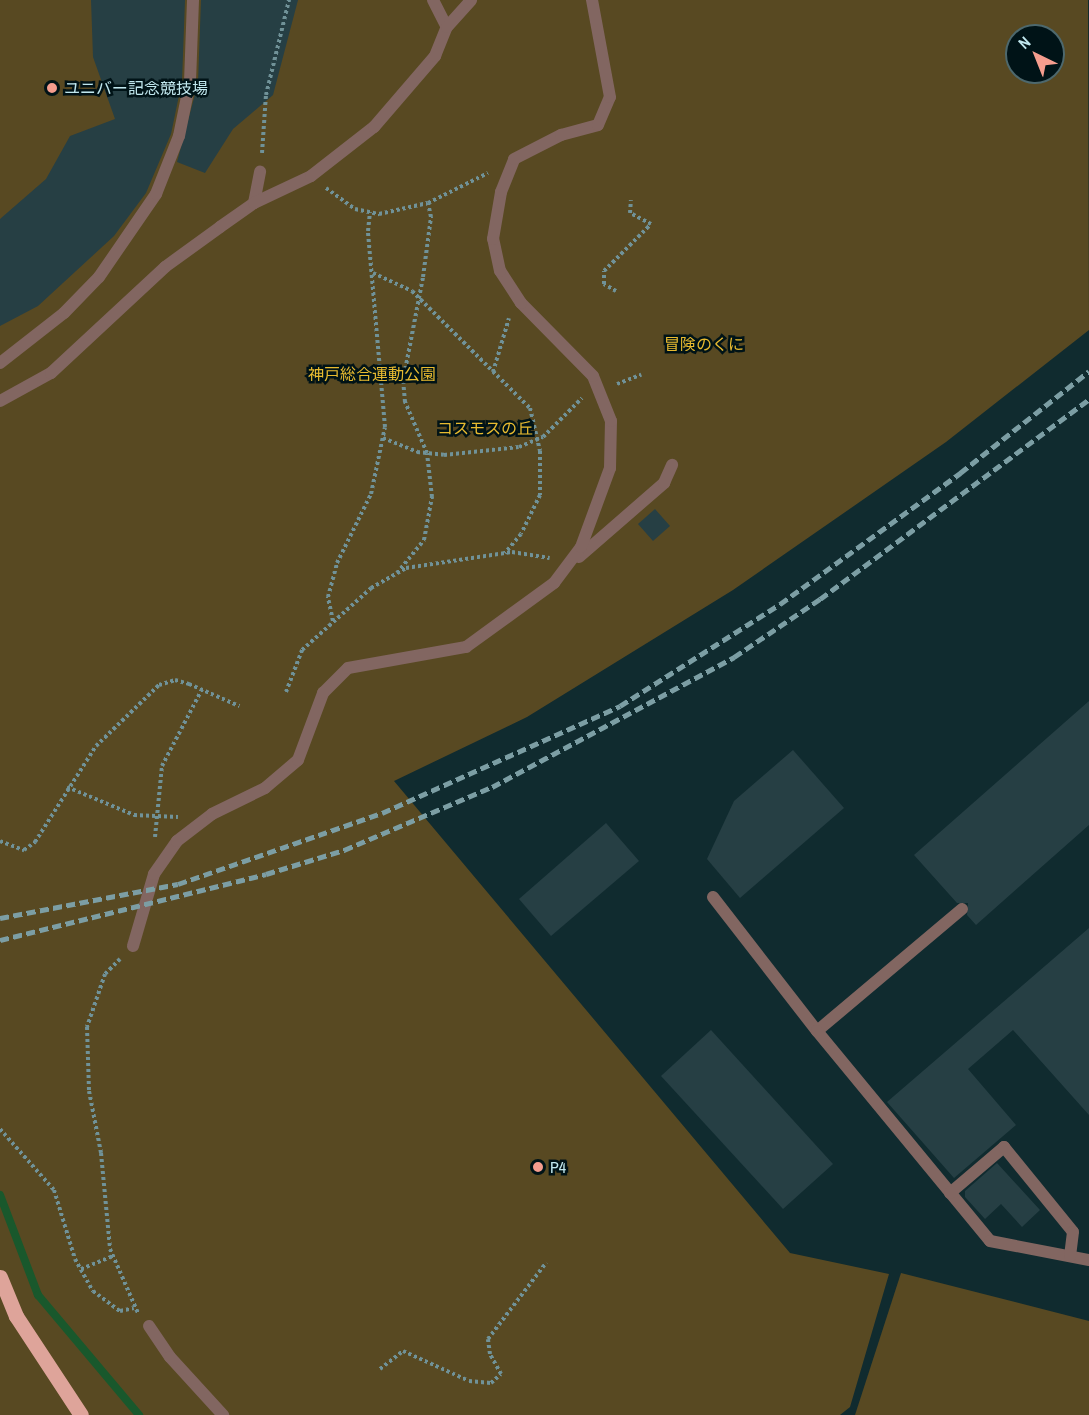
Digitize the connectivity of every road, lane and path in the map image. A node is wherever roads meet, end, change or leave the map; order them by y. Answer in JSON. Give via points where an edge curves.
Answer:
{"nodes":[{"id":1,"x":193,"y":0,"type":"edge"},
{"id":2,"x":289,"y":0,"type":"edge"},
{"id":3,"x":433,"y":0,"type":"edge"},
{"id":4,"x":471,"y":0,"type":"edge"},
{"id":5,"x":592,"y":0,"type":"edge"},
{"id":6,"x":447,"y":27,"type":"junction"},
{"id":7,"x":514,"y":159,"type":"junction"},
{"id":8,"x":260,"y":172,"type":"joint"},
{"id":9,"x":311,"y":176,"type":"junction"},
{"id":10,"x":631,"y":200,"type":"dead end"},
{"id":11,"x":254,"y":203,"type":"junction"},
{"id":12,"x":428,"y":203,"type":"junction"},
{"id":13,"x":370,"y":212,"type":"junction"},
{"id":14,"x":373,"y":273,"type":"junction"},
{"id":15,"x":616,"y":291,"type":"dead end"},
{"id":16,"x":514,"y":293,"type":"junction"},
{"id":17,"x":420,"y":298,"type":"junction"},
{"id":18,"x":0,"y":363,"type":"edge"},
{"id":19,"x":493,"y":372,"type":"junction"},
{"id":20,"x":590,"y":373,"type":"junction"},
{"id":21,"x":642,"y":375,"type":"dead end"},
{"id":22,"x":602,"y":389,"type":"junction"},
{"id":23,"x":0,"y":401,"type":"edge"},
{"id":24,"x":383,"y":438,"type":"junction"},
{"id":25,"x":538,"y":439,"type":"junction"},
{"id":26,"x":427,"y":453,"type":"junction"},
{"id":27,"x":672,"y":465,"type":"dead end"},
{"id":28,"x":504,"y":553,"type":"junction"},
{"id":29,"x":566,"y":567,"type":"junction"},
{"id":30,"x":397,"y":573,"type":"junction"},
{"id":31,"x":333,"y":621,"type":"junction"},
{"id":32,"x":202,"y":689,"type":"junction"},
{"id":33,"x":286,"y":692,"type":"dead end"},
{"id":34,"x":239,"y":706,"type":"dead end"},
{"id":35,"x":67,"y":787,"type":"junction"},
{"id":36,"x":156,"y":815,"type":"junction"},
{"id":37,"x":201,"y":823,"type":"junction"},
{"id":38,"x":0,"y":842,"type":"edge"},
{"id":39,"x":154,"y":874,"type":"junction"},
{"id":40,"x":713,"y":897,"type":"dead end"},
{"id":41,"x":962,"y":909,"type":"dead end"},
{"id":42,"x":133,"y":946,"type":"joint"},
{"id":43,"x":817,"y":1031,"type":"junction"},
{"id":44,"x":0,"y":1129,"type":"edge"},
{"id":45,"x":950,"y":1193,"type":"junction"},
{"id":46,"x":113,"y":1256,"type":"junction"},
{"id":47,"x":1070,"y":1256,"type":"junction"},
{"id":48,"x":1089,"y":1260,"type":"edge"},
{"id":49,"x":546,"y":1263,"type":"dead end"},
{"id":50,"x":81,"y":1269,"type":"junction"},
{"id":51,"x":0,"y":1277,"type":"edge"},
{"id":52,"x":149,"y":1326,"type":"dead end"},
{"id":53,"x":380,"y":1369,"type":"dead end"},
{"id":54,"x":81,"y":1415,"type":"edge"},
{"id":55,"x":223,"y":1415,"type":"edge"}],
"edges":[{"from":1,"to":18,"type":"street","via":[[190,82],[179,136],[156,194],[99,277],[64,313]]},
{"from":2,"to":8,"type":"path","via":[[266,95]]},
{"from":3,"to":6,"type":"street"},
{"from":4,"to":6,"type":"street"},
{"from":5,"to":7,"type":"street","via":[[610,97],[598,125],[561,135]]},
{"from":6,"to":9,"type":"street","via":[[435,56],[374,127]]},
{"from":7,"to":12,"type":"path"},
{"from":7,"to":16,"type":"street","via":[[501,192],[493,239],[500,271]]},
{"from":8,"to":11,"type":"street"},
{"from":9,"to":11,"type":"street"},
{"from":9,"to":13,"type":"path","via":[[355,209]]},
{"from":10,"to":15,"type":"path","via":[[630,213],[651,224],[604,271],[604,284]]},
{"from":11,"to":23,"type":"street","via":[[165,267],[51,373]]},
{"from":12,"to":13,"type":"path"},
{"from":12,"to":17,"type":"path","via":[[431,217]]},
{"from":13,"to":14,"type":"path"},
{"from":14,"to":17,"type":"path"},
{"from":14,"to":24,"type":"path"},
{"from":16,"to":19,"type":"path"},
{"from":16,"to":20,"type":"street"},
{"from":17,"to":19,"type":"path"},
{"from":17,"to":26,"type":"path","via":[[403,381],[405,402]]},
{"from":19,"to":25,"type":"path","via":[[530,408]]},
{"from":20,"to":22,"type":"street"},
{"from":20,"to":25,"type":"path","via":[[583,396],[566,417]]},
{"from":21,"to":22,"type":"path"},
{"from":22,"to":29,"type":"street","via":[[611,421],[610,468],[582,547]]},
{"from":24,"to":26,"type":"path"},
{"from":24,"to":31,"type":"path","via":[[371,494],[337,563],[328,597]]},
{"from":25,"to":26,"type":"path","via":[[486,452]]},
{"from":25,"to":28,"type":"path","via":[[540,495],[521,534]]},
{"from":26,"to":30,"type":"path","via":[[429,520],[424,540]]},
{"from":27,"to":29,"type":"street","via":[[664,483],[648,499]]},
{"from":28,"to":29,"type":"path","via":[[534,553]]},
{"from":28,"to":30,"type":"path"},
{"from":29,"to":37,"type":"street","via":[[536,598],[466,647],[348,668],[323,693],[298,760],[265,788]]},
{"from":30,"to":31,"type":"path"},
{"from":31,"to":33,"type":"path","via":[[302,650]]},
{"from":32,"to":34,"type":"path"},
{"from":32,"to":35,"type":"path","via":[[175,680],[159,685],[96,746]]},
{"from":32,"to":36,"type":"path","via":[[162,766]]},
{"from":35,"to":36,"type":"path","via":[[135,814]]},
{"from":35,"to":38,"type":"path","via":[[35,842],[24,850]]},
{"from":36,"to":37,"type":"path"},
{"from":36,"to":39,"type":"path"},
{"from":37,"to":39,"type":"street","via":[[177,841]]},
{"from":39,"to":42,"type":"street"},
{"from":40,"to":43,"type":"street"},
{"from":41,"to":43,"type":"street"},
{"from":42,"to":46,"type":"path","via":[[105,974],[87,1027],[89,1091]]},
{"from":43,"to":45,"type":"street"},
{"from":44,"to":50,"type":"path","via":[[54,1190]]},
{"from":45,"to":47,"type":"street","via":[[990,1241]]},
{"from":45,"to":47,"type":"street","via":[[1004,1147],[1073,1232]]},
{"from":46,"to":50,"type":"path"},
{"from":46,"to":50,"type":"path","via":[[134,1308],[120,1311],[93,1291]]},
{"from":47,"to":48,"type":"street"},
{"from":49,"to":53,"type":"path","via":[[488,1339],[490,1354],[501,1374],[491,1383],[469,1381],[404,1351]]},
{"from":51,"to":54,"type":"main road","via":[[16,1316]]},
{"from":52,"to":55,"type":"street","via":[[170,1357]]}]}
